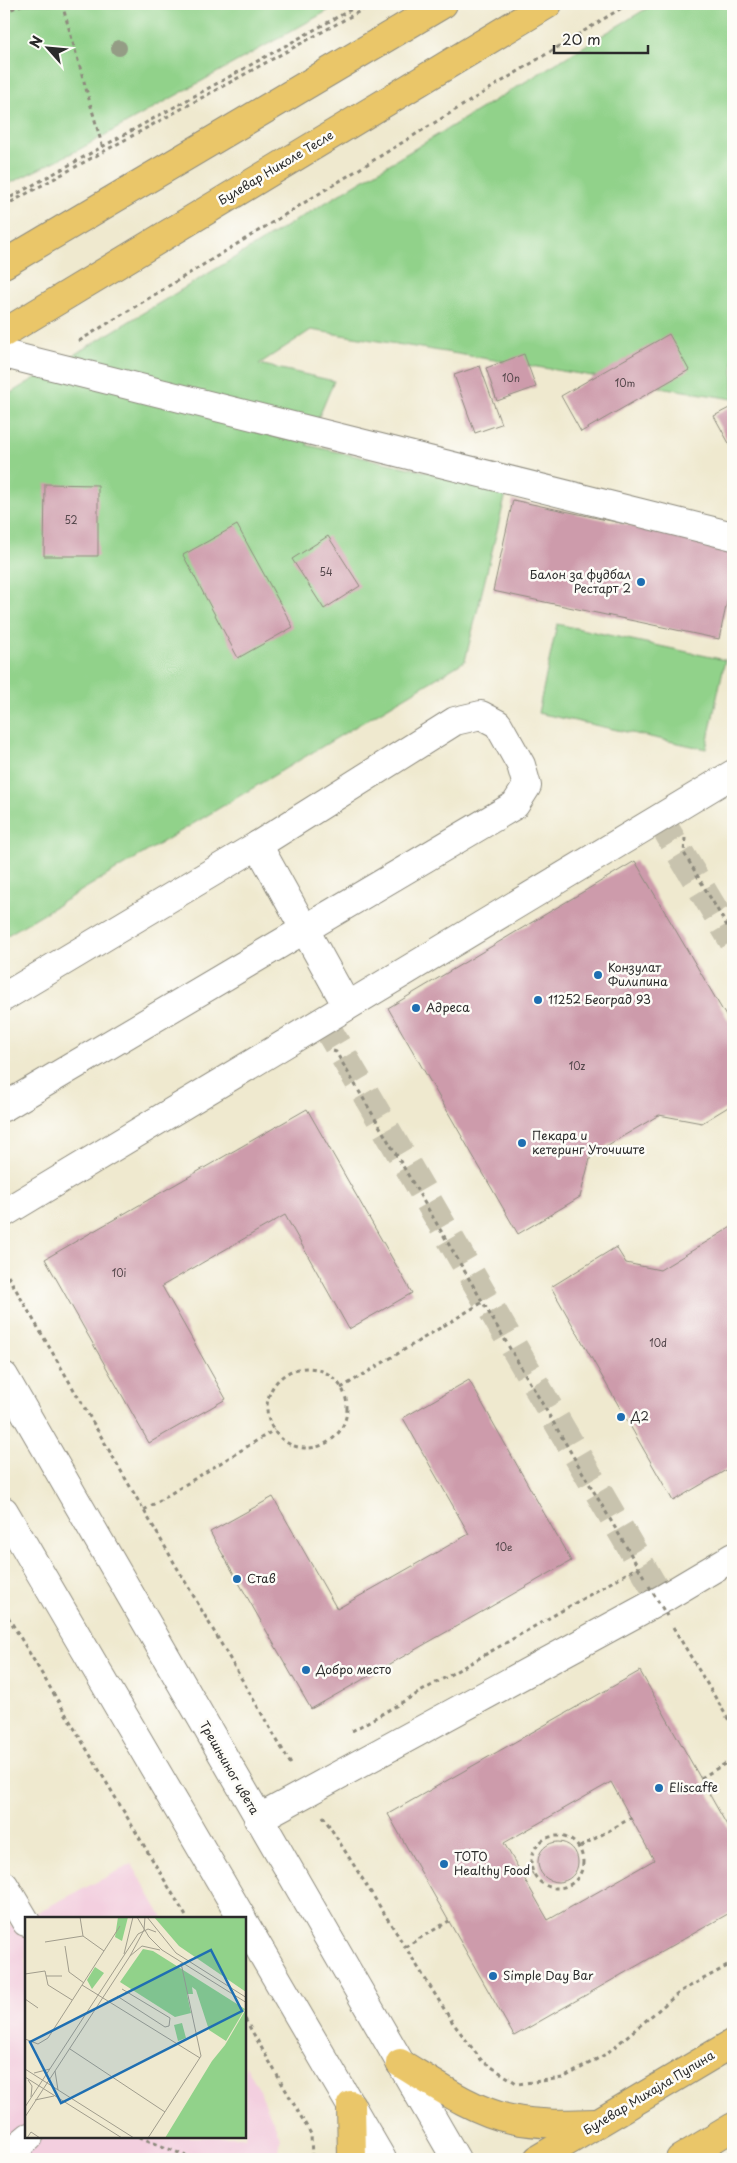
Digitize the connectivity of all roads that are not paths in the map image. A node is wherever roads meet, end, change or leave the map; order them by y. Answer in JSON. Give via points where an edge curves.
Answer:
{"nodes":[{"id":1,"x":443,"y":4,"type":"edge"},
{"id":2,"x":548,"y":4,"type":"edge"},
{"id":3,"x":4,"y":264,"type":"edge"},
{"id":4,"x":4,"y":332,"type":"edge"},
{"id":5,"x":4,"y":354,"type":"edge"},
{"id":6,"x":733,"y":536,"type":"edge"},
{"id":7,"x":733,"y":774,"type":"edge"},
{"id":8,"x":258,"y":845,"type":"junction"},
{"id":9,"x":304,"y":929,"type":"junction"},
{"id":10,"x":4,"y":997,"type":"edge"},
{"id":11,"x":347,"y":1006,"type":"junction"},
{"id":12,"x":4,"y":1107,"type":"edge"},
{"id":13,"x":4,"y":1212,"type":"edge"},
{"id":14,"x":4,"y":1376,"type":"edge"},
{"id":15,"x":4,"y":1511,"type":"edge"},
{"id":16,"x":733,"y":1557,"type":"edge"},
{"id":17,"x":258,"y":1819,"type":"junction"},
{"id":18,"x":4,"y":1885,"type":"edge"},
{"id":19,"x":241,"y":1917,"type":"edge"},
{"id":20,"x":25,"y":1920,"type":"edge"},
{"id":21,"x":246,"y":1926,"type":"edge"},
{"id":22,"x":733,"y":2043,"type":"edge"},
{"id":23,"x":400,"y":2063,"type":"junction"},
{"id":24,"x":351,"y":2105,"type":"junction"},
{"id":25,"x":600,"y":2123,"type":"junction"},
{"id":26,"x":733,"y":2127,"type":"edge"},
{"id":27,"x":28,"y":2138,"type":"edge"},
{"id":28,"x":4,"y":2158,"type":"edge"},
{"id":29,"x":352,"y":2159,"type":"edge"},
{"id":30,"x":382,"y":2159,"type":"edge"},
{"id":31,"x":456,"y":2159,"type":"edge"},
{"id":32,"x":538,"y":2159,"type":"edge"},
{"id":33,"x":680,"y":2159,"type":"edge"}],
"edges":[{"from":1,"to":3,"type":"main road"},
{"from":2,"to":4,"type":"main road","name":"Булевар Николе Тесле"},
{"from":5,"to":6,"type":"street"},
{"from":7,"to":11,"type":"street"},
{"from":8,"to":9,"type":"street"},
{"from":8,"to":9,"type":"street","via":[[454,721],[480,715],[498,724],[521,765],[527,786],[515,805]]},
{"from":8,"to":10,"type":"street"},
{"from":9,"to":11,"type":"street"},
{"from":9,"to":12,"type":"street"},
{"from":11,"to":13,"type":"street"},
{"from":14,"to":17,"type":"street","name":"Трешњиног цвета"},
{"from":15,"to":19,"type":"street"},
{"from":16,"to":17,"type":"street","via":[[664,1598]]},
{"from":17,"to":23,"type":"street","name":"Трешњиног цвета"},
{"from":18,"to":20,"type":"street"},
{"from":21,"to":24,"type":"street"},
{"from":22,"to":25,"type":"main road","name":"Булевар Михајла Пупина"},
{"from":23,"to":25,"type":"main road","via":[[463,2101],[510,2119],[558,2124]]},
{"from":23,"to":31,"type":"street","name":"Трешњиног цвета"},
{"from":24,"to":29,"type":"main road"},
{"from":24,"to":30,"type":"street"},
{"from":25,"to":32,"type":"main road","name":"Булевар Михајла Пупина"},
{"from":26,"to":33,"type":"main road"},
{"from":27,"to":28,"type":"street"}]}
